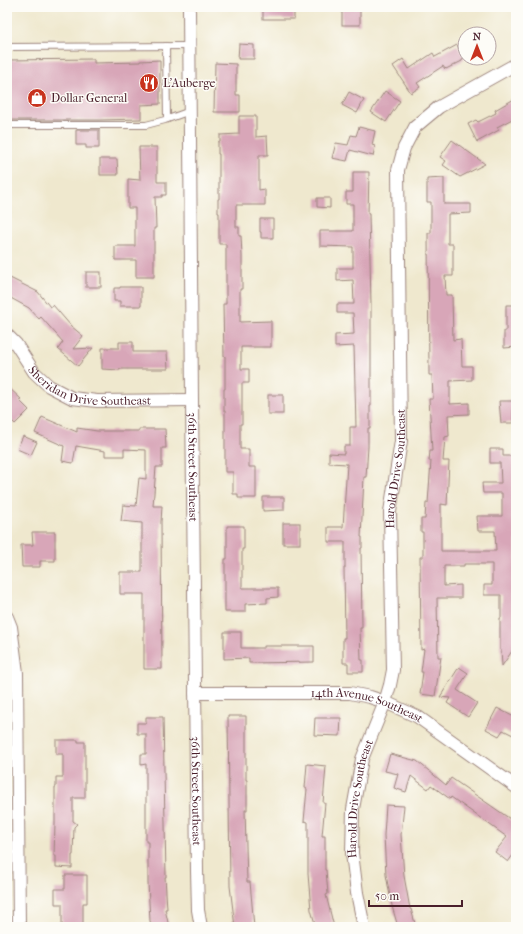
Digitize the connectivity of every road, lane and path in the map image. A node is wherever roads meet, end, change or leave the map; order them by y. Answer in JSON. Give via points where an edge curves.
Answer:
{"nodes":[{"id":1,"x":189,"y":7,"type":"edge"},
{"id":2,"x":166,"y":46,"type":"junction"},
{"id":3,"x":189,"y":46,"type":"junction"},
{"id":4,"x":7,"y":47,"type":"edge"},
{"id":5,"x":516,"y":64,"type":"edge"},
{"id":6,"x":190,"y":112,"type":"junction"},
{"id":7,"x":168,"y":119,"type":"junction"},
{"id":8,"x":7,"y":125,"type":"edge"},
{"id":9,"x":7,"y":335,"type":"edge"},
{"id":10,"x":192,"y":400,"type":"junction"},
{"id":11,"x":7,"y":617,"type":"edge"},
{"id":12,"x":195,"y":693,"type":"junction"},
{"id":13,"x":385,"y":702,"type":"junction"},
{"id":14,"x":514,"y":782,"type":"edge"},
{"id":15,"x":19,"y":927,"type":"edge"},
{"id":16,"x":200,"y":927,"type":"edge"},
{"id":17,"x":364,"y":927,"type":"edge"}],
"edges":[{"from":1,"to":3,"type":"street","name":"36th Street Southeast"},
{"from":2,"to":3,"type":"lane"},
{"from":2,"to":4,"type":"lane"},
{"from":2,"to":7,"type":"lane"},
{"from":3,"to":6,"type":"street","name":"36th Street Southeast"},
{"from":5,"to":13,"type":"street","name":"Harold Drive Southeast","via":[[439,106],[415,127],[404,148],[398,170],[401,441],[390,512],[393,670]]},
{"from":6,"to":7,"type":"lane"},
{"from":6,"to":10,"type":"street","name":"36th Street Southeast"},
{"from":7,"to":8,"type":"lane","via":[[146,125]]},
{"from":9,"to":10,"type":"street","name":"Sheridan Drive Southeast","via":[[34,372],[49,386],[72,398],[97,401]]},
{"from":10,"to":12,"type":"street","name":"36th Street Southeast"},
{"from":11,"to":15,"type":"street","via":[[11,627],[17,673]]},
{"from":12,"to":13,"type":"street","name":"14th Avenue Southeast","via":[[350,693]]},
{"from":12,"to":16,"type":"street","name":"36th Street Southeast"},
{"from":13,"to":14,"type":"street","name":"14th Avenue Southeast","via":[[418,717]]},
{"from":13,"to":17,"type":"street","name":"Harold Drive Southeast","via":[[362,759],[353,809],[352,853]]}]}
